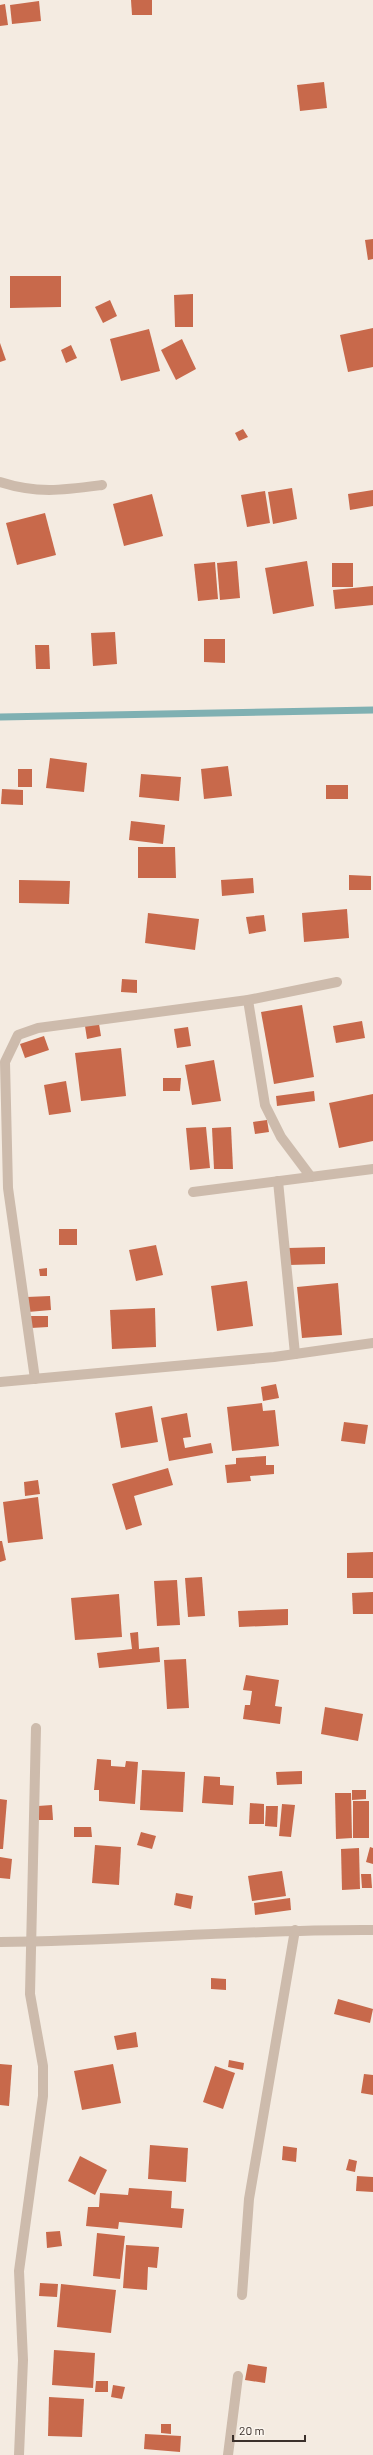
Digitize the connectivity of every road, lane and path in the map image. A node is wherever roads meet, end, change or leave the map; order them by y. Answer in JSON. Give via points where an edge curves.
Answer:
{"nodes":[{"id":1,"x":0,"y":482,"type":"edge"},
{"id":2,"x":102,"y":485,"type":"dead end"},
{"id":3,"x":337,"y":982,"type":"dead end"},
{"id":4,"x":248,"y":1000,"type":"junction"},
{"id":5,"x":373,"y":1169,"type":"edge"},
{"id":6,"x":311,"y":1177,"type":"junction"},
{"id":7,"x":278,"y":1181,"type":"junction"},
{"id":8,"x":193,"y":1192,"type":"dead end"},
{"id":9,"x":373,"y":1343,"type":"edge"},
{"id":10,"x":295,"y":1354,"type":"junction"},
{"id":11,"x":35,"y":1379,"type":"junction"},
{"id":12,"x":0,"y":1382,"type":"edge"},
{"id":13,"x":36,"y":1728,"type":"dead end"},
{"id":14,"x":295,"y":1930,"type":"junction"},
{"id":15,"x":373,"y":1930,"type":"edge"},
{"id":16,"x":0,"y":1942,"type":"edge"},
{"id":17,"x":30,"y":1942,"type":"junction"},
{"id":18,"x":242,"y":2295,"type":"dead end"},
{"id":19,"x":238,"y":2376,"type":"dead end"},
{"id":20,"x":19,"y":2455,"type":"edge"},
{"id":21,"x":228,"y":2455,"type":"edge"}],
"edges":[{"from":1,"to":2,"type":"street","via":[[35,491]]},
{"from":3,"to":4,"type":"street"},
{"from":4,"to":6,"type":"street","via":[[265,1105],[282,1137]]},
{"from":4,"to":11,"type":"street","via":[[38,1028],[18,1035],[5,1062],[8,1188]]},
{"from":5,"to":6,"type":"street"},
{"from":6,"to":7,"type":"street"},
{"from":7,"to":8,"type":"street"},
{"from":7,"to":10,"type":"street"},
{"from":9,"to":10,"type":"street"},
{"from":10,"to":11,"type":"street"},
{"from":11,"to":12,"type":"street"},
{"from":13,"to":17,"type":"street"},
{"from":14,"to":15,"type":"street"},
{"from":14,"to":17,"type":"street","via":[[236,1931],[78,1942]]},
{"from":14,"to":18,"type":"street","via":[[249,2199]]},
{"from":16,"to":17,"type":"street"},
{"from":17,"to":20,"type":"street","via":[[30,1994],[43,2072],[19,2271],[23,2360]]},
{"from":19,"to":21,"type":"street"}]}
